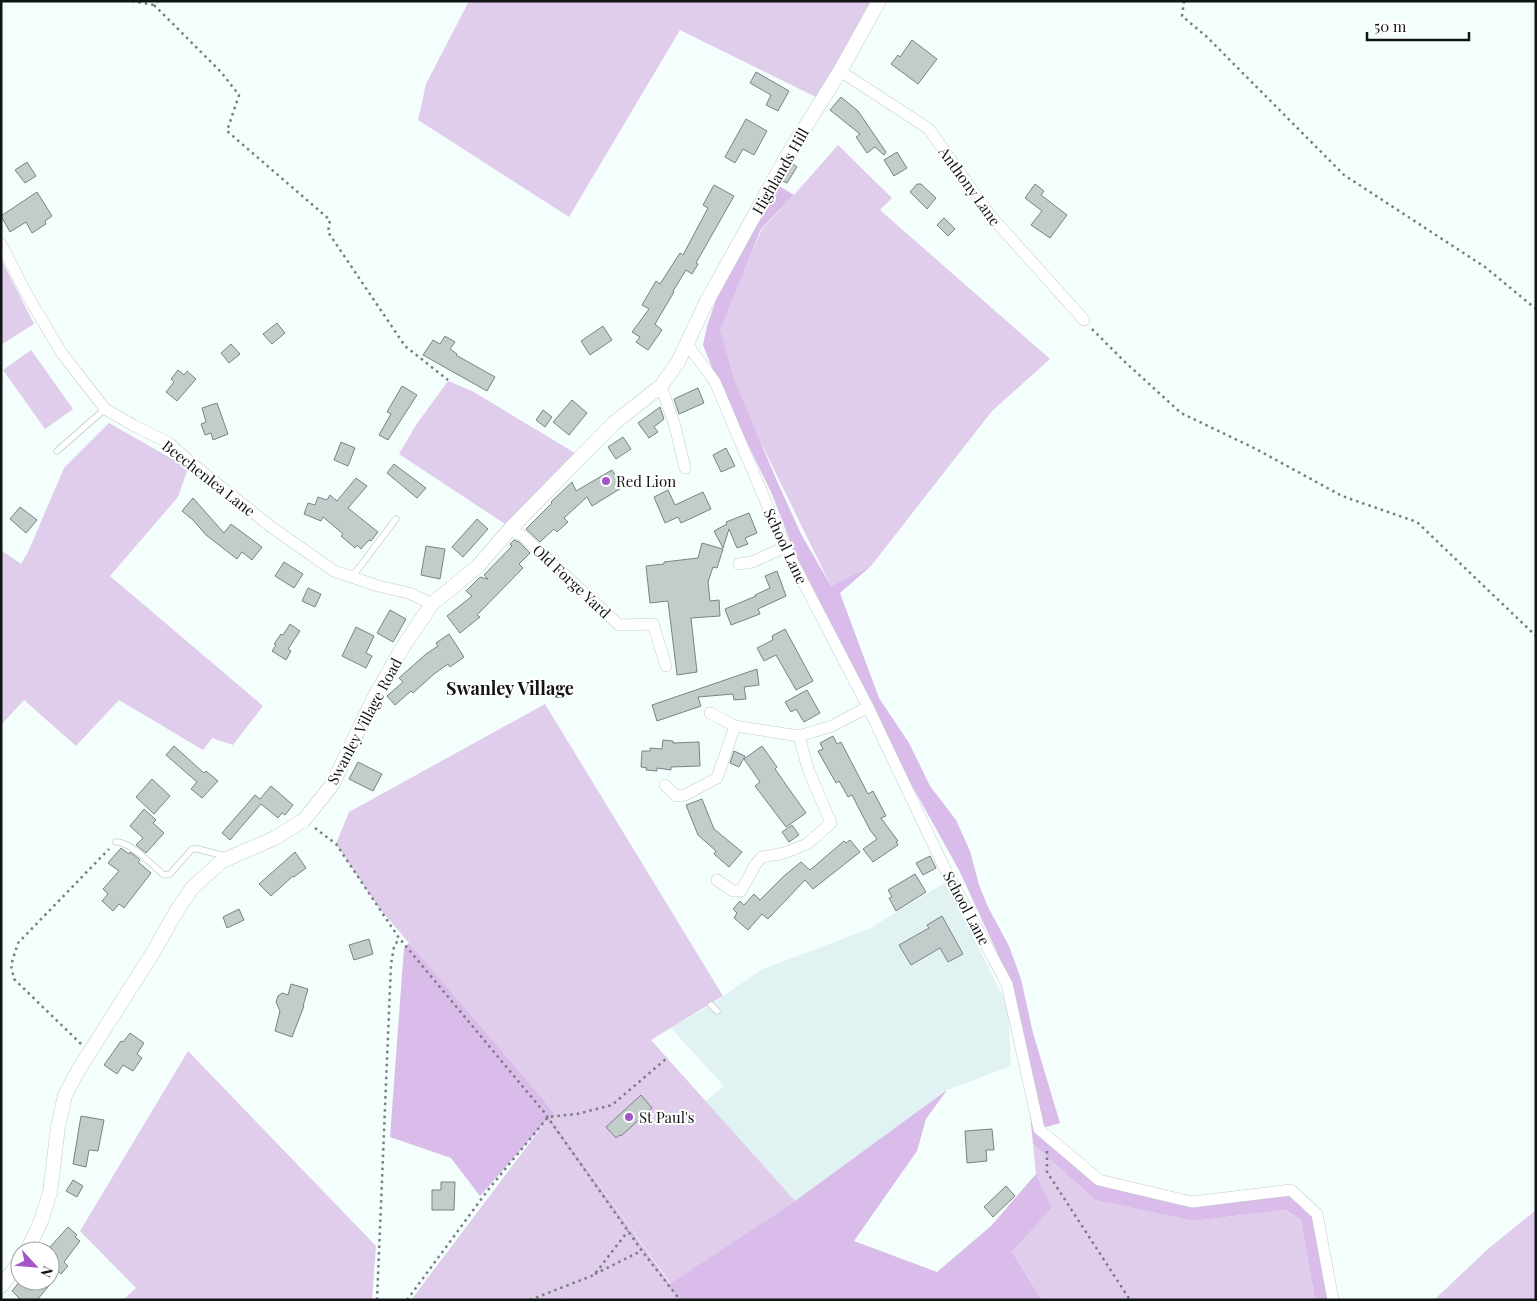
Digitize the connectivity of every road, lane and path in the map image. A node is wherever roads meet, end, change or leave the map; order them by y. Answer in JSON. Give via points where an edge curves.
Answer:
{"nodes":[{"id":1,"x":132,"y":1,"type":"edge"},
{"id":2,"x":158,"y":1,"type":"edge"},
{"id":3,"x":879,"y":1,"type":"edge"},
{"id":4,"x":1184,"y":1,"type":"edge"},
{"id":5,"x":154,"y":5,"type":"junction"},
{"id":6,"x":840,"y":71,"type":"junction"},
{"id":7,"x":1,"y":244,"type":"edge"},
{"id":8,"x":1536,"y":309,"type":"edge"},
{"id":9,"x":1084,"y":320,"type":"joint"},
{"id":10,"x":687,"y":344,"type":"junction"},
{"id":11,"x":448,"y":380,"type":"dead end"},
{"id":12,"x":660,"y":386,"type":"junction"},
{"id":13,"x":105,"y":409,"type":"junction"},
{"id":14,"x":57,"y":451,"type":"dead end"},
{"id":15,"x":685,"y":468,"type":"dead end"},
{"id":16,"x":396,"y":519,"type":"dead end"},
{"id":17,"x":509,"y":530,"type":"junction"},
{"id":18,"x":785,"y":547,"type":"junction"},
{"id":19,"x":739,"y":564,"type":"dead end"},
{"id":20,"x":352,"y":577,"type":"junction"},
{"id":21,"x":432,"y":604,"type":"junction"},
{"id":22,"x":1536,"y":636,"type":"edge"},
{"id":23,"x":666,"y":666,"type":"dead end"},
{"id":24,"x":868,"y":707,"type":"junction"},
{"id":25,"x":710,"y":713,"type":"dead end"},
{"id":26,"x":735,"y":726,"type":"junction"},
{"id":27,"x":799,"y":736,"type":"junction"},
{"id":28,"x":665,"y":785,"type":"dead end"},
{"id":29,"x":304,"y":820,"type":"junction"},
{"id":30,"x":116,"y":842,"type":"joint"},
{"id":31,"x":229,"y":858,"type":"junction"},
{"id":32,"x":717,"y":880,"type":"dead end"},
{"id":33,"x":399,"y":938,"type":"junction"},
{"id":34,"x":711,"y":1005,"type":"dead end"},
{"id":35,"x":717,"y":1011,"type":"dead end"},
{"id":36,"x":89,"y":1052,"type":"junction"},
{"id":37,"x":667,"y":1058,"type":"dead end"},
{"id":38,"x":548,"y":1117,"type":"junction"},
{"id":39,"x":1046,"y":1135,"type":"junction"},
{"id":40,"x":628,"y":1231,"type":"junction"},
{"id":41,"x":32,"y":1241,"type":"edge"},
{"id":42,"x":642,"y":1251,"type":"junction"},
{"id":43,"x":10,"y":1275,"type":"edge"},
{"id":44,"x":594,"y":1275,"type":"junction"},
{"id":45,"x":1,"y":1286,"type":"edge"},
{"id":46,"x":377,"y":1300,"type":"edge"},
{"id":47,"x":407,"y":1300,"type":"edge"},
{"id":48,"x":530,"y":1300,"type":"edge"},
{"id":49,"x":680,"y":1300,"type":"edge"},
{"id":50,"x":1130,"y":1300,"type":"edge"},
{"id":51,"x":1333,"y":1300,"type":"edge"}],
"edges":[{"from":1,"to":5,"type":"path"},
{"from":2,"to":5,"type":"path"},
{"from":3,"to":6,"type":"street","name":"Highlands Hill"},
{"from":4,"to":8,"type":"path","via":[[1182,16],[1207,37],[1344,176],[1484,267]]},
{"from":5,"to":11,"type":"path","via":[[221,72],[239,95],[227,131],[330,220],[328,232],[405,346]]},
{"from":6,"to":9,"type":"street","name":"Anthony Lane","via":[[929,129],[989,214]]},
{"from":6,"to":10,"type":"street","name":"Highlands Hill","via":[[786,158]]},
{"from":7,"to":13,"type":"street","name":"Beechenlea Lane","via":[[61,352]]},
{"from":9,"to":22,"type":"path","via":[[1181,413],[1342,496],[1417,522]]},
{"from":10,"to":12,"type":"street","name":"Swanley Village Road"},
{"from":10,"to":18,"type":"street","name":"School Lane","via":[[715,382]]},
{"from":12,"to":15,"type":"street","via":[[675,426]]},
{"from":12,"to":17,"type":"street","name":"Swanley Village Road","via":[[614,423]]},
{"from":13,"to":14,"type":"lane"},
{"from":13,"to":20,"type":"street","name":"Beechenlea Lane","via":[[169,443],[270,526],[334,571]]},
{"from":16,"to":20,"type":"lane"},
{"from":17,"to":21,"type":"street","name":"Swanley Village Road","via":[[478,566]]},
{"from":17,"to":23,"type":"street","name":"Old Forge Yard","via":[[523,536],[620,625],[653,624]]},
{"from":18,"to":19,"type":"street","via":[[752,562]]},
{"from":18,"to":24,"type":"street","name":"School Lane"},
{"from":20,"to":21,"type":"street","name":"Beechenlea Lane","via":[[409,593]]},
{"from":21,"to":29,"type":"street","name":"Swanley Village Road","via":[[375,696],[332,785]]},
{"from":24,"to":27,"type":"street","via":[[832,726]]},
{"from":24,"to":39,"type":"street","name":"School Lane","via":[[944,867],[1007,984],[1039,1129]]},
{"from":25,"to":26,"type":"street"},
{"from":26,"to":27,"type":"street"},
{"from":26,"to":28,"type":"street","via":[[717,778],[685,795],[676,796]]},
{"from":27,"to":32,"type":"street","via":[[808,769],[831,823],[807,844],[762,857],[754,865],[741,891],[733,891]]},
{"from":29,"to":31,"type":"street","name":"Swanley Village Road","via":[[275,838]]},
{"from":29,"to":33,"type":"path","via":[[336,844]]},
{"from":30,"to":31,"type":"lane","via":[[122,841],[167,876],[192,849]]},
{"from":30,"to":36,"type":"path","via":[[18,943],[11,965],[14,979]]},
{"from":31,"to":36,"type":"street","name":"Swanley Village Road","via":[[192,888]]},
{"from":33,"to":38,"type":"path"},
{"from":33,"to":46,"type":"path","via":[[391,964]]},
{"from":34,"to":35,"type":"lane"},
{"from":36,"to":41,"type":"street","name":"Swanley Village Road","via":[[65,1095],[50,1193]]},
{"from":37,"to":38,"type":"path","via":[[612,1105]]},
{"from":38,"to":40,"type":"path"},
{"from":38,"to":47,"type":"path","via":[[488,1190]]},
{"from":39,"to":50,"type":"path","via":[[1047,1172]]},
{"from":39,"to":51,"type":"street","name":"School Lane","via":[[1100,1180],[1192,1202],[1291,1190],[1317,1214]]},
{"from":40,"to":42,"type":"path"},
{"from":40,"to":44,"type":"path"},
{"from":42,"to":44,"type":"path"},
{"from":42,"to":49,"type":"path"},
{"from":43,"to":45,"type":"street"},
{"from":44,"to":48,"type":"path"}]}
